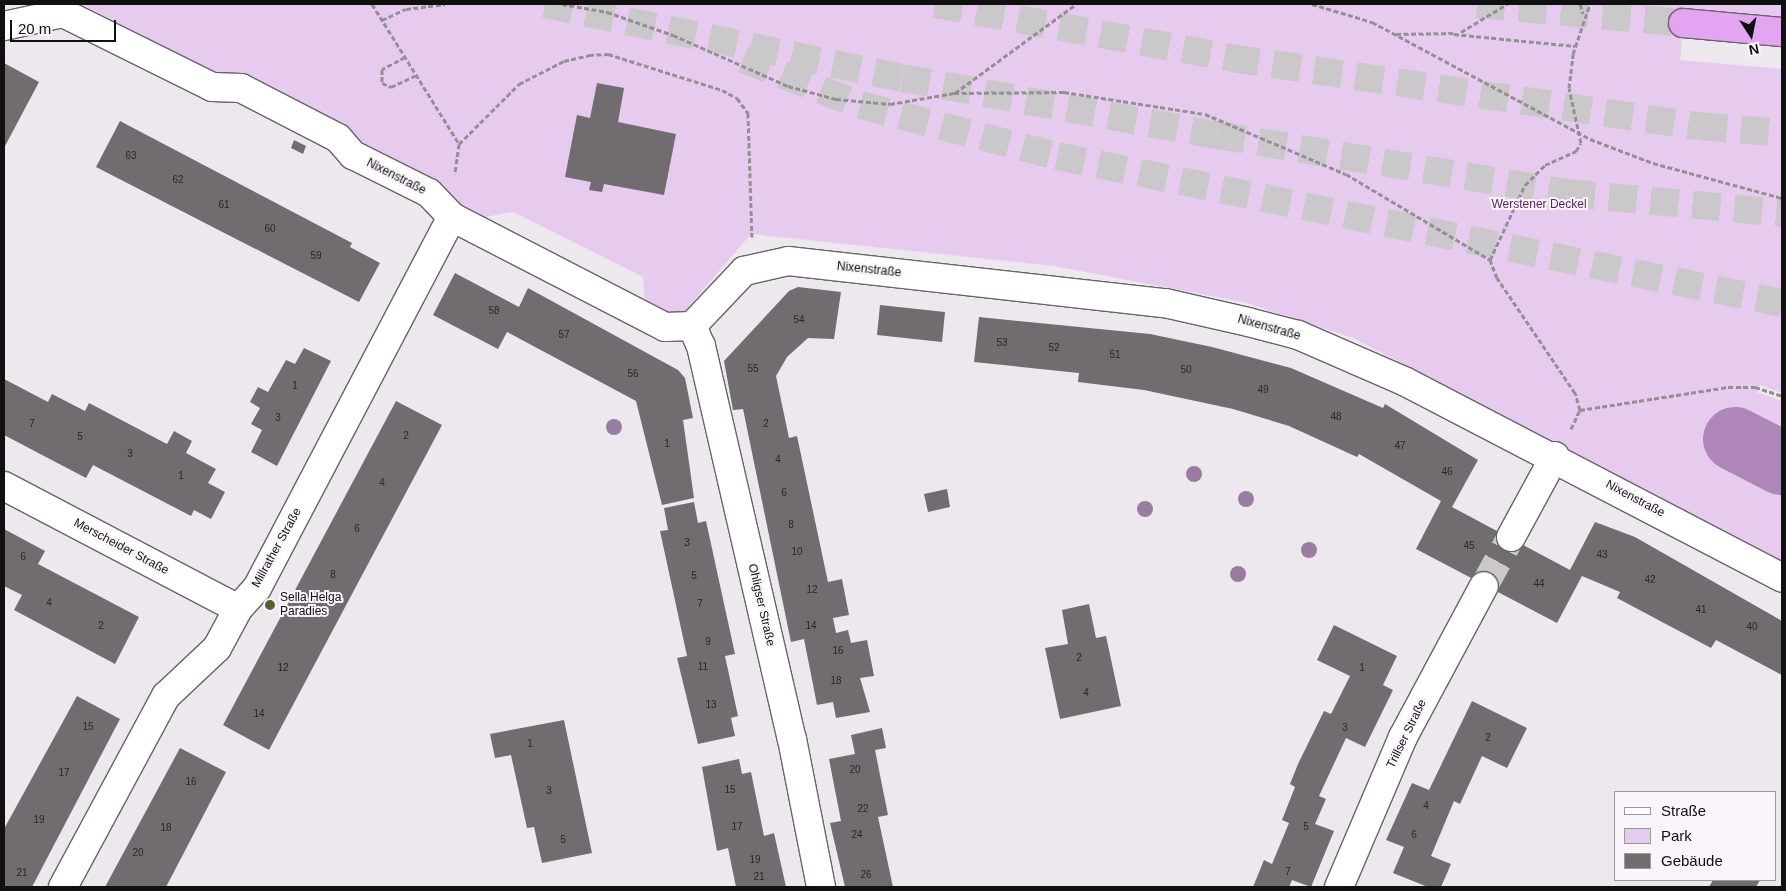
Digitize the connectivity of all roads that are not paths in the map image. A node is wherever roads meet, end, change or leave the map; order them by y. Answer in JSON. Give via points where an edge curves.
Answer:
{"nodes":[{"id":1,"x":1683,"y":23,"type":"tunnel mouth"},
{"id":2,"x":4,"y":26,"type":"edge"},
{"id":3,"x":1782,"y":32,"type":"edge"},
{"id":4,"x":452,"y":217,"type":"junction"},
{"id":5,"x":692,"y":326,"type":"junction"},
{"id":6,"x":1555,"y":456,"type":"junction"},
{"id":7,"x":4,"y":486,"type":"edge"},
{"id":8,"x":1511,"y":537,"type":"tunnel mouth"},
{"id":9,"x":1782,"y":578,"type":"edge"},
{"id":10,"x":1484,"y":586,"type":"tunnel mouth"},
{"id":11,"x":238,"y":609,"type":"junction"},
{"id":12,"x":63,"y":887,"type":"edge"},
{"id":13,"x":822,"y":887,"type":"edge"},
{"id":14,"x":1339,"y":887,"type":"edge"}],
"edges":[{"from":1,"to":3,"type":"highway"},
{"from":2,"to":4,"type":"street","name":"Nixenstraße","via":[[50,14],[84,20],[212,88],[242,88],[338,138],[353,155],[429,193]]},
{"from":4,"to":5,"type":"street","name":"Nixenstraße","via":[[665,327]]},
{"from":4,"to":11,"type":"street","name":"Millrather Straße","via":[[256,588]]},
{"from":5,"to":6,"type":"street","name":"Nixenstraße","via":[[744,271],[757,265],[788,261],[1165,303],[1248,322],[1341,352]]},
{"from":5,"to":13,"type":"street","name":"Ohligser Straße","via":[[701,346],[786,710]]},
{"from":6,"to":8,"type":"street"},
{"from":6,"to":9,"type":"street","name":"Nixenstraße"},
{"from":7,"to":11,"type":"street","name":"Merscheider Straße"},
{"from":10,"to":14,"type":"street","name":"Trillser Straße","via":[[1403,737]]},
{"from":11,"to":12,"type":"street","name":"Millrather Straße","via":[[217,648],[166,696]]}]}
